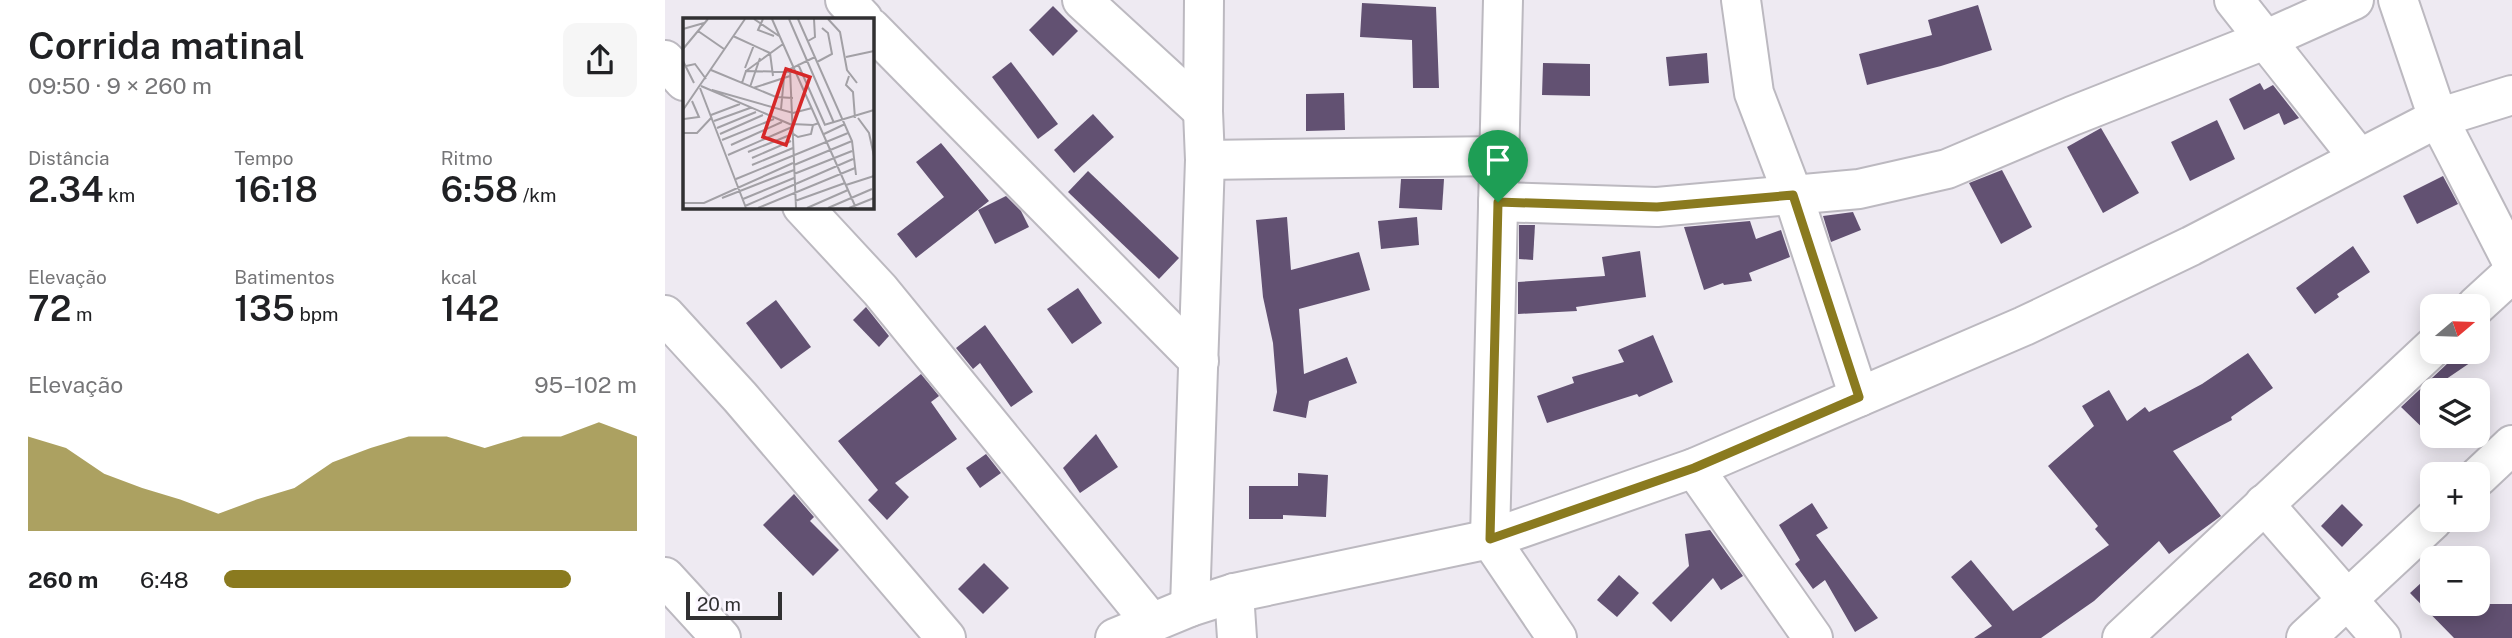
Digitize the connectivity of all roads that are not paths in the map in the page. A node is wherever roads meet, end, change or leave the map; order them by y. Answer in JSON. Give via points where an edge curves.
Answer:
{"nodes":[{"id":1,"x":845,"y":0,"type":"edge"},
{"id":2,"x":1082,"y":0,"type":"edge"},
{"id":3,"x":1204,"y":0,"type":"edge"},
{"id":4,"x":1503,"y":0,"type":"edge"},
{"id":5,"x":1741,"y":0,"type":"edge"},
{"id":6,"x":2234,"y":0,"type":"edge"},
{"id":7,"x":2354,"y":0,"type":"edge"},
{"id":8,"x":2398,"y":0,"type":"edge"},
{"id":9,"x":862,"y":18,"type":"edge"},
{"id":10,"x":873,"y":30,"type":"edge"},
{"id":11,"x":2267,"y":39,"type":"junction"},
{"id":12,"x":665,"y":60,"type":"edge"},
{"id":13,"x":683,"y":80,"type":"edge"},
{"id":14,"x":2512,"y":96,"type":"edge"},
{"id":15,"x":1203,"y":111,"type":"junction"},
{"id":16,"x":2438,"y":118,"type":"junction"},
{"id":17,"x":1499,"y":156,"type":"junction"},
{"id":18,"x":2359,"y":159,"type":"junction"},
{"id":19,"x":1205,"y":160,"type":"junction"},
{"id":20,"x":1793,"y":195,"type":"junction"},
{"id":21,"x":1498,"y":202,"type":"junction"},
{"id":22,"x":804,"y":208,"type":"edge"},
{"id":23,"x":2512,"y":262,"type":"edge"},
{"id":24,"x":2512,"y":273,"type":"edge"},
{"id":25,"x":2489,"y":294,"type":"edge"},
{"id":26,"x":665,"y":315,"type":"edge"},
{"id":27,"x":2420,"y":359,"type":"edge"},
{"id":28,"x":1199,"y":361,"type":"junction"},
{"id":29,"x":1859,"y":397,"type":"junction"},
{"id":30,"x":2512,"y":445,"type":"edge"},
{"id":31,"x":2490,"y":466,"type":"edge"},
{"id":32,"x":1694,"y":468,"type":"junction"},
{"id":33,"x":2264,"y":504,"type":"junction"},
{"id":34,"x":2420,"y":532,"type":"edge"},
{"id":35,"x":1490,"y":539,"type":"junction"},
{"id":36,"x":665,"y":577,"type":"edge"},
{"id":37,"x":1234,"y":593,"type":"junction"},
{"id":38,"x":2347,"y":600,"type":"junction"},
{"id":39,"x":1190,"y":607,"type":"junction"},
{"id":40,"x":1151,"y":622,"type":"junction"},
{"id":41,"x":721,"y":638,"type":"edge"},
{"id":42,"x":946,"y":638,"type":"edge"},
{"id":43,"x":1115,"y":638,"type":"edge"},
{"id":44,"x":1237,"y":638,"type":"edge"},
{"id":45,"x":1557,"y":638,"type":"edge"},
{"id":46,"x":1813,"y":638,"type":"edge"},
{"id":47,"x":2122,"y":638,"type":"edge"},
{"id":48,"x":2306,"y":638,"type":"edge"},
{"id":49,"x":2381,"y":638,"type":"edge"}],
"edges":[{"from":1,"to":9,"type":"street"},
{"from":2,"to":15,"type":"street"},
{"from":3,"to":15,"type":"street"},
{"from":4,"to":17,"type":"street"},
{"from":5,"to":20,"type":"street","via":[[1754,93]]},
{"from":6,"to":11,"type":"street"},
{"from":7,"to":11,"type":"street"},
{"from":8,"to":16,"type":"street"},
{"from":10,"to":28,"type":"street"},
{"from":11,"to":18,"type":"street"},
{"from":11,"to":20,"type":"street","via":[[1947,169],[1859,189]]},
{"from":12,"to":13,"type":"street"},
{"from":14,"to":16,"type":"street"},
{"from":15,"to":19,"type":"street"},
{"from":16,"to":18,"type":"street"},
{"from":16,"to":23,"type":"street"},
{"from":17,"to":19,"type":"street"},
{"from":17,"to":21,"type":"street"},
{"from":18,"to":29,"type":"street","via":[[2084,298]]},
{"from":19,"to":28,"type":"street"},
{"from":20,"to":21,"type":"street","via":[[1657,207]]},
{"from":20,"to":29,"type":"street"},
{"from":21,"to":35,"type":"street"},
{"from":22,"to":40,"type":"street","via":[[880,290]]},
{"from":24,"to":25,"type":"street"},
{"from":26,"to":42,"type":"street"},
{"from":27,"to":33,"type":"street"},
{"from":28,"to":39,"type":"street"},
{"from":29,"to":32,"type":"street"},
{"from":30,"to":31,"type":"street"},
{"from":32,"to":35,"type":"street"},
{"from":32,"to":46,"type":"street"},
{"from":33,"to":38,"type":"street"},
{"from":33,"to":47,"type":"street"},
{"from":34,"to":38,"type":"street"},
{"from":35,"to":37,"type":"street"},
{"from":35,"to":45,"type":"street"},
{"from":36,"to":41,"type":"street"},
{"from":37,"to":39,"type":"street"},
{"from":37,"to":44,"type":"street"},
{"from":38,"to":48,"type":"street"},
{"from":38,"to":49,"type":"street"},
{"from":39,"to":40,"type":"street"},
{"from":40,"to":43,"type":"street"}]}
